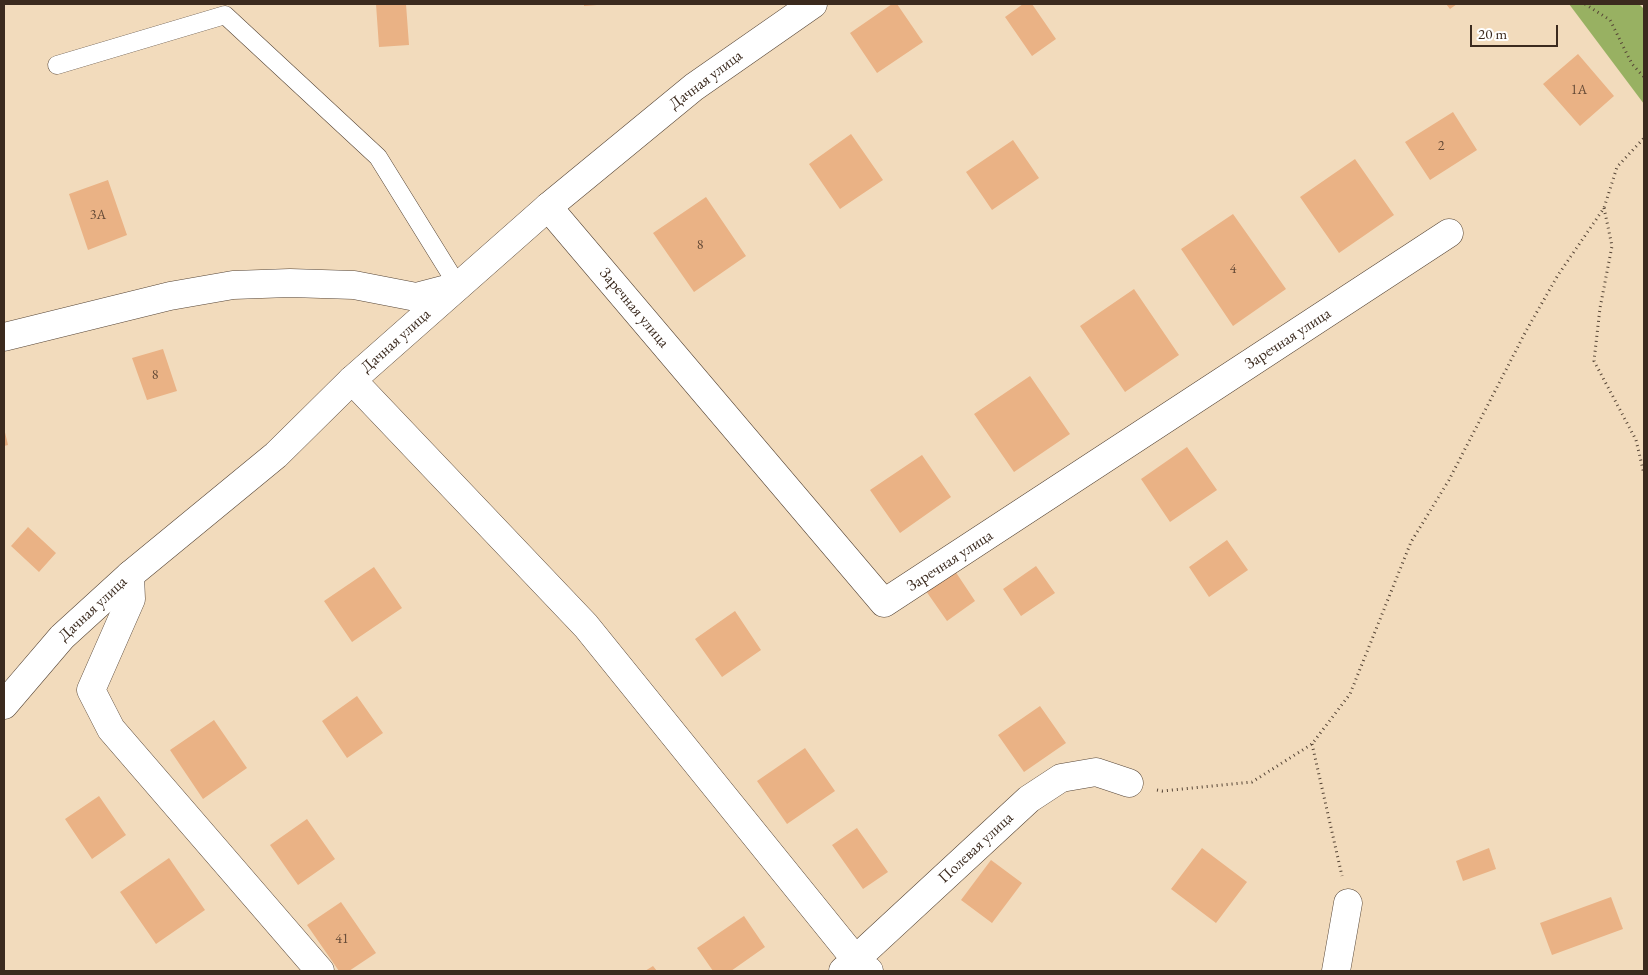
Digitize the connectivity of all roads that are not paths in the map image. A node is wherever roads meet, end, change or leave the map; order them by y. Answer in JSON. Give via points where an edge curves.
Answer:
{"nodes":[{"id":1,"x":813,"y":4,"type":"edge"},
{"id":2,"x":57,"y":64,"type":"dead end"},
{"id":3,"x":548,"y":208,"type":"junction"},
{"id":4,"x":1449,"y":233,"type":"dead end"},
{"id":5,"x":458,"y":286,"type":"junction"},
{"id":6,"x":4,"y":337,"type":"edge"},
{"id":7,"x":352,"y":380,"type":"junction"},
{"id":8,"x":130,"y":575,"type":"junction"},
{"id":9,"x":4,"y":705,"type":"edge"},
{"id":10,"x":1129,"y":784,"type":"road end"},
{"id":11,"x":1348,"y":903,"type":"road end"},
{"id":12,"x":856,"y":967,"type":"edge"},
{"id":13,"x":320,"y":971,"type":"edge"},
{"id":14,"x":1336,"y":971,"type":"edge"}],
"edges":[{"from":1,"to":3,"type":"street","name":"Дачная улица","via":[[694,87]]},
{"from":2,"to":5,"type":"lane","via":[[224,15],[378,156]]},
{"from":3,"to":4,"type":"street","name":"Заречная улица","via":[[884,604]]},
{"from":3,"to":5,"type":"street","name":"Дачная улица"},
{"from":5,"to":6,"type":"street","via":[[416,296],[354,284],[233,285],[170,296]]},
{"from":5,"to":7,"type":"street","name":"Дачная улица"},
{"from":7,"to":8,"type":"street","name":"Дачная улица","via":[[276,455]]},
{"from":7,"to":12,"type":"street","via":[[586,626]]},
{"from":8,"to":9,"type":"street","name":"Дачная улица","via":[[62,637]]},
{"from":8,"to":13,"type":"street","via":[[131,599],[91,690],[111,729]]},
{"from":10,"to":12,"type":"street","name":"Полевая улица","via":[[1096,772],[1061,778],[1029,799]]},
{"from":11,"to":14,"type":"street"}]}
